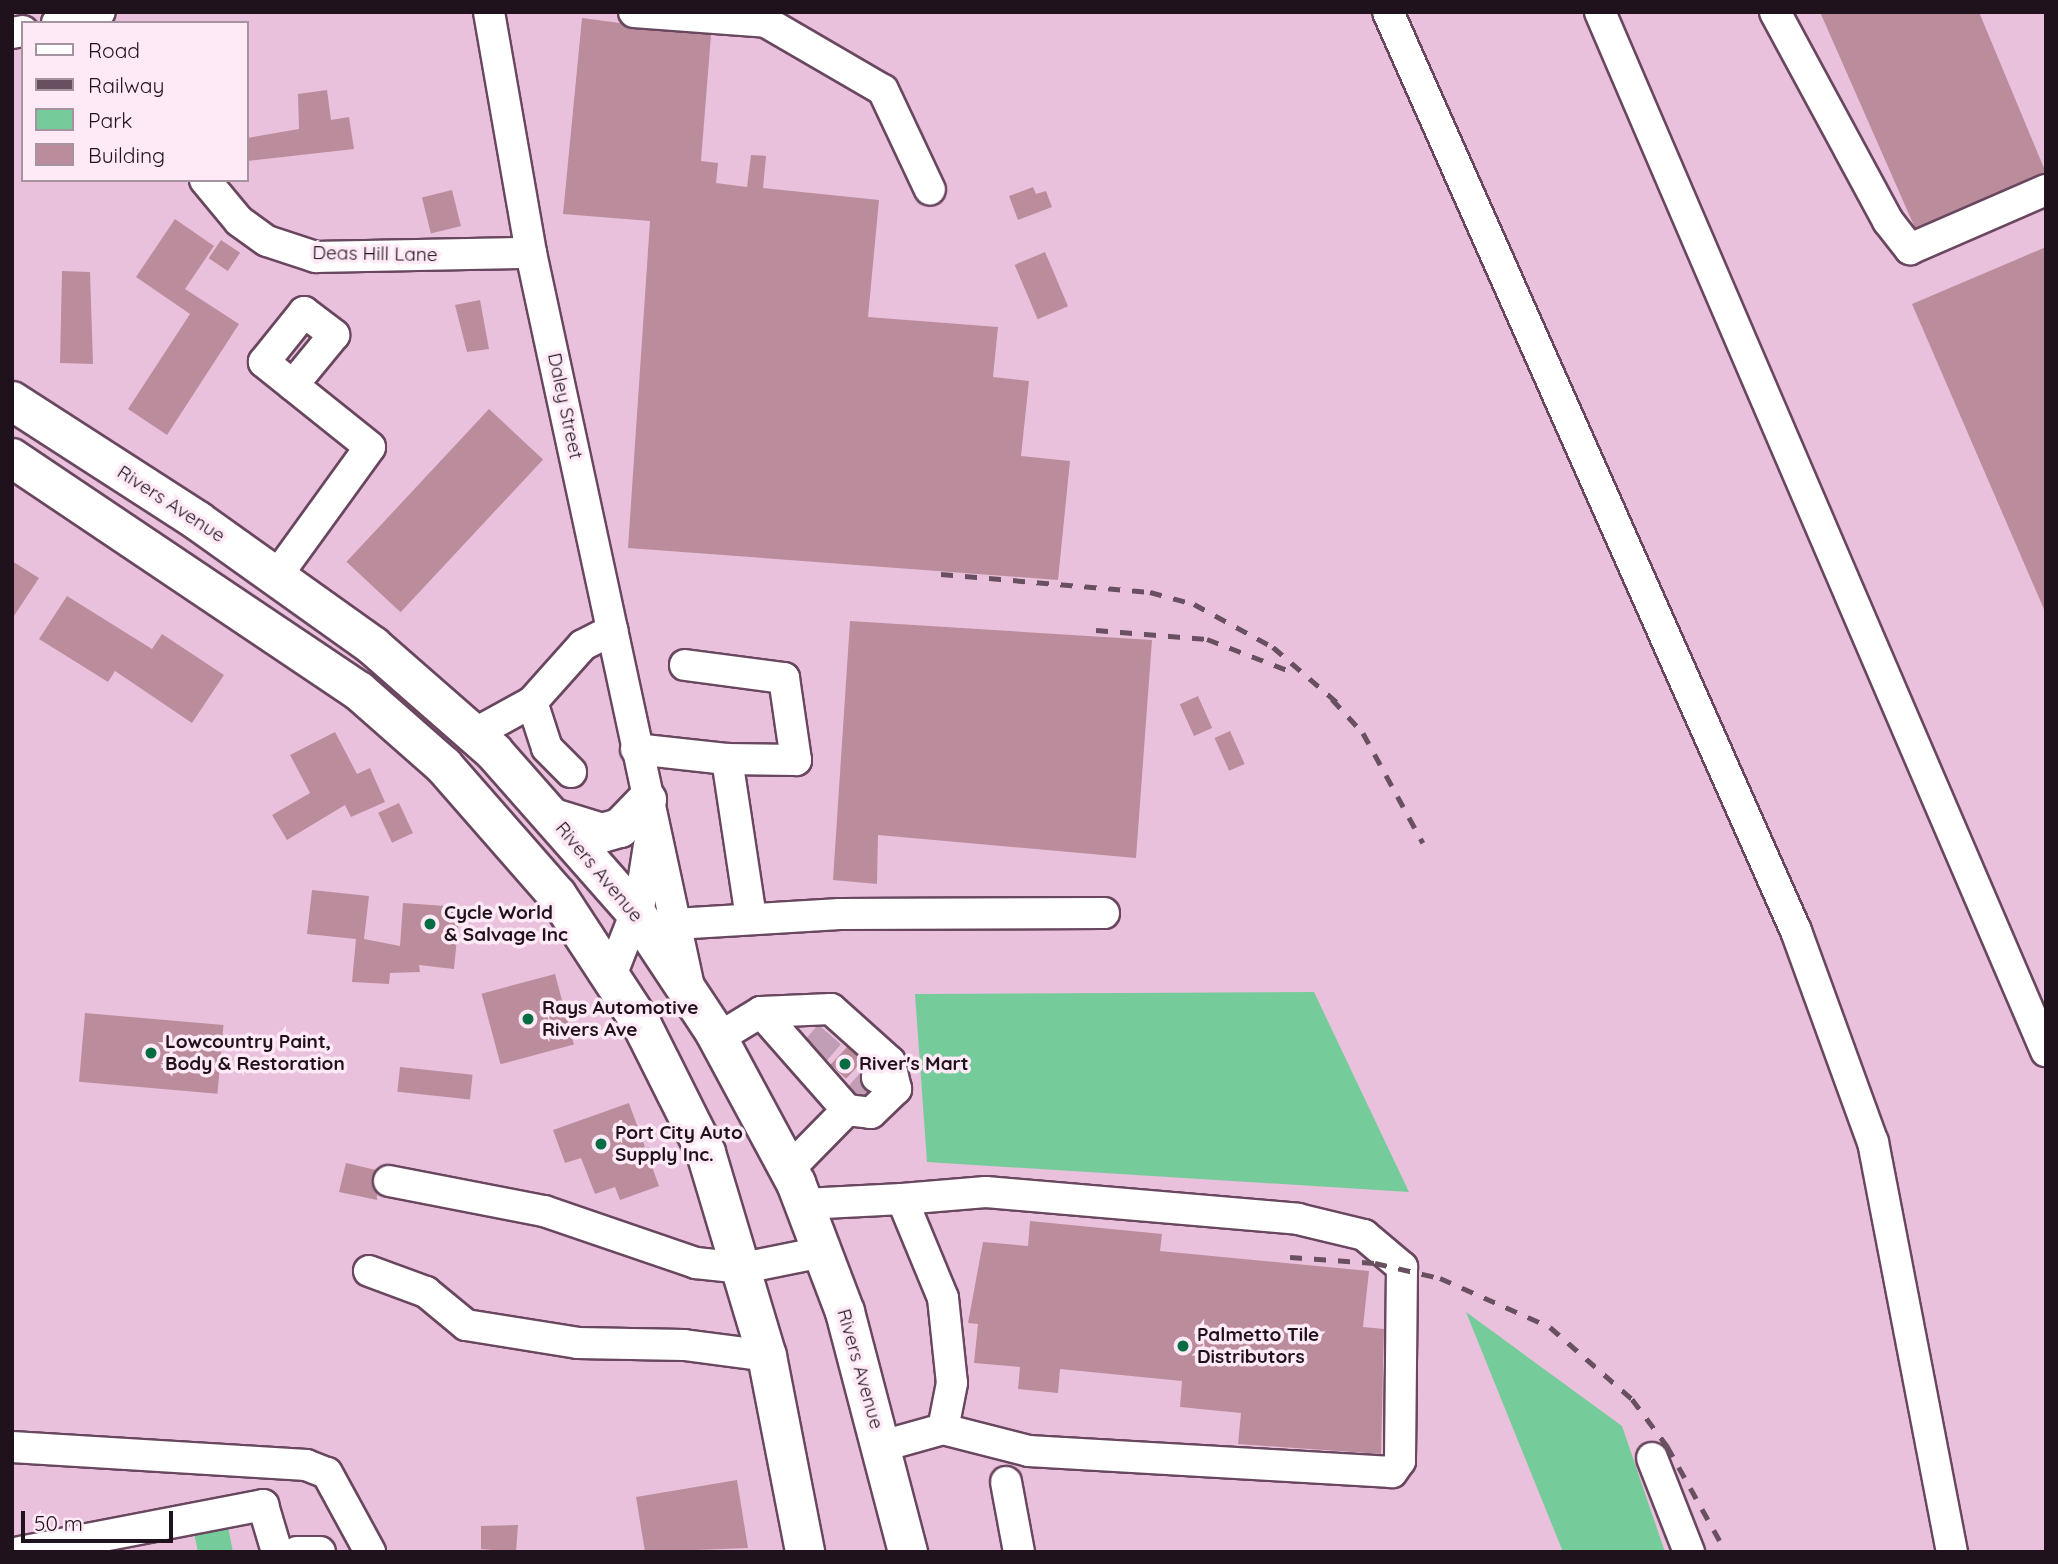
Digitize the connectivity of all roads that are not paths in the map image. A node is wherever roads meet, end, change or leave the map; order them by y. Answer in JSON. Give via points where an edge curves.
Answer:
{"nodes":[{"id":1,"x":100,"y":12,"type":"edge"},
{"id":2,"x":489,"y":12,"type":"edge"},
{"id":3,"x":635,"y":12,"type":"edge"},
{"id":4,"x":1388,"y":12,"type":"edge"},
{"id":5,"x":1600,"y":12,"type":"edge"},
{"id":6,"x":1775,"y":12,"type":"edge"},
{"id":7,"x":65,"y":21,"type":"edge"},
{"id":8,"x":207,"y":182,"type":"edge"},
{"id":9,"x":930,"y":190,"type":"dead end"},
{"id":10,"x":2046,"y":190,"type":"edge"},
{"id":11,"x":531,"y":253,"type":"junction"},
{"id":12,"x":293,"y":385,"type":"dead end"},
{"id":13,"x":12,"y":401,"type":"edge"},
{"id":14,"x":12,"y":458,"type":"edge"},
{"id":15,"x":276,"y":577,"type":"junction"},
{"id":16,"x":612,"y":630,"type":"junction"},
{"id":17,"x":685,"y":665,"type":"dead end"},
{"id":18,"x":532,"y":702,"type":"junction"},
{"id":19,"x":474,"y":734,"type":"junction"},
{"id":20,"x":636,"y":749,"type":"junction"},
{"id":21,"x":727,"y":759,"type":"junction"},
{"id":22,"x":571,"y":772,"type":"dead end"},
{"id":23,"x":647,"y":800,"type":"junction"},
{"id":24,"x":553,"y":818,"type":"junction"},
{"id":25,"x":636,"y":913,"type":"junction"},
{"id":26,"x":1104,"y":913,"type":"dead end"},
{"id":27,"x":751,"y":918,"type":"junction"},
{"id":28,"x":675,"y":924,"type":"junction"},
{"id":29,"x":612,"y":973,"type":"junction"},
{"id":30,"x":690,"y":995,"type":"junction"},
{"id":31,"x":761,"y":1012,"type":"junction"},
{"id":32,"x":718,"y":1038,"type":"junction"},
{"id":33,"x":2046,"y":1051,"type":"edge"},
{"id":34,"x":851,"y":1105,"type":"junction"},
{"id":35,"x":788,"y":1170,"type":"junction"},
{"id":36,"x":389,"y":1181,"type":"dead end"},
{"id":37,"x":902,"y":1199,"type":"junction"},
{"id":38,"x":804,"y":1205,"type":"junction"},
{"id":39,"x":822,"y":1252,"type":"junction"},
{"id":40,"x":743,"y":1268,"type":"junction"},
{"id":41,"x":369,"y":1271,"type":"dead end"},
{"id":42,"x":767,"y":1356,"type":"junction"},
{"id":43,"x":943,"y":1429,"type":"junction"},
{"id":44,"x":882,"y":1446,"type":"junction"},
{"id":45,"x":12,"y":1447,"type":"edge"},
{"id":46,"x":1652,"y":1458,"type":"dead end"},
{"id":47,"x":1006,"y":1482,"type":"dead end"},
{"id":48,"x":20,"y":1552,"type":"edge"},
{"id":49,"x":277,"y":1552,"type":"edge"},
{"id":50,"x":297,"y":1552,"type":"edge"},
{"id":51,"x":320,"y":1552,"type":"edge"},
{"id":52,"x":370,"y":1552,"type":"edge"},
{"id":53,"x":805,"y":1552,"type":"edge"},
{"id":54,"x":908,"y":1552,"type":"edge"},
{"id":55,"x":1019,"y":1552,"type":"edge"},
{"id":56,"x":1689,"y":1552,"type":"edge"},
{"id":57,"x":1952,"y":1552,"type":"edge"}],
"edges":[{"from":1,"to":7,"type":"street"},
{"from":2,"to":11,"type":"street","name":"Daley Street"},
{"from":3,"to":9,"type":"street","via":[[766,22],[883,90]]},
{"from":4,"to":57,"type":"street","via":[[1796,931],[1869,1129]]},
{"from":5,"to":33,"type":"street"},
{"from":6,"to":10,"type":"street","via":[[1888,221],[1910,248]]},
{"from":8,"to":11,"type":"street","name":"Deas Hill Lane","via":[[239,221],[267,241],[316,257]]},
{"from":11,"to":16,"type":"street","name":"Daley Street"},
{"from":12,"to":15,"type":"street","via":[[370,447]]},
{"from":13,"to":15,"type":"main road","name":"Rivers Avenue"},
{"from":14,"to":29,"type":"main road","via":[[229,600],[412,735],[512,840]]},
{"from":15,"to":19,"type":"main road","name":"Rivers Avenue","via":[[373,646]]},
{"from":16,"to":18,"type":"street","via":[[583,645]]},
{"from":16,"to":20,"type":"street","name":"Daley Street"},
{"from":17,"to":21,"type":"street","via":[[785,678],[796,760]]},
{"from":18,"to":19,"type":"street"},
{"from":18,"to":22,"type":"street","via":[[547,748]]},
{"from":19,"to":24,"type":"main road","name":"Rivers Avenue"},
{"from":20,"to":21,"type":"street"},
{"from":20,"to":23,"type":"street","name":"Daley Street"},
{"from":21,"to":27,"type":"street"},
{"from":23,"to":24,"type":"main road","via":[[620,828],[603,833]]},
{"from":23,"to":25,"type":"street","name":"Daley Street","via":[[647,877]]},
{"from":23,"to":28,"type":"street","name":"Daley Street"},
{"from":24,"to":25,"type":"main road","name":"Rivers Avenue"},
{"from":25,"to":29,"type":"street","name":"Daley Street"},
{"from":25,"to":30,"type":"main road","name":"Rivers Avenue"},
{"from":26,"to":27,"type":"street"},
{"from":27,"to":28,"type":"street"},
{"from":28,"to":30,"type":"street","name":"Daley Street"},
{"from":29,"to":40,"type":"main road","via":[[706,1153]]},
{"from":30,"to":32,"type":"main road","name":"Rivers Avenue"},
{"from":31,"to":32,"type":"street"},
{"from":31,"to":34,"type":"street"},
{"from":31,"to":34,"type":"street","via":[[831,1009],[836,1027],[883,1070],[896,1089],[871,1114]]},
{"from":32,"to":35,"type":"main road","name":"Rivers Avenue"},
{"from":34,"to":35,"type":"street"},
{"from":35,"to":38,"type":"main road","name":"Rivers Avenue"},
{"from":36,"to":40,"type":"street","via":[[544,1212],[696,1263]]},
{"from":37,"to":38,"type":"street"},
{"from":37,"to":43,"type":"street","via":[[943,1298],[951,1383]]},
{"from":37,"to":43,"type":"street","via":[[985,1192],[1298,1219],[1364,1235],[1402,1268],[1400,1461],[1392,1472],[1029,1451]]},
{"from":38,"to":39,"type":"main road","name":"Rivers Avenue"},
{"from":39,"to":40,"type":"street"},
{"from":39,"to":44,"type":"main road","name":"Rivers Avenue"},
{"from":40,"to":42,"type":"main road"},
{"from":41,"to":42,"type":"street","via":[[426,1292],[466,1325],[578,1343],[684,1345]]},
{"from":42,"to":53,"type":"main road"},
{"from":43,"to":44,"type":"street"},
{"from":44,"to":54,"type":"main road","name":"Rivers Avenue"},
{"from":45,"to":52,"type":"street","via":[[306,1465],[327,1473]]},
{"from":46,"to":56,"type":"street"},
{"from":47,"to":55,"type":"street"},
{"from":48,"to":49,"type":"street","via":[[263,1505]]},
{"from":50,"to":51,"type":"street"}]}
